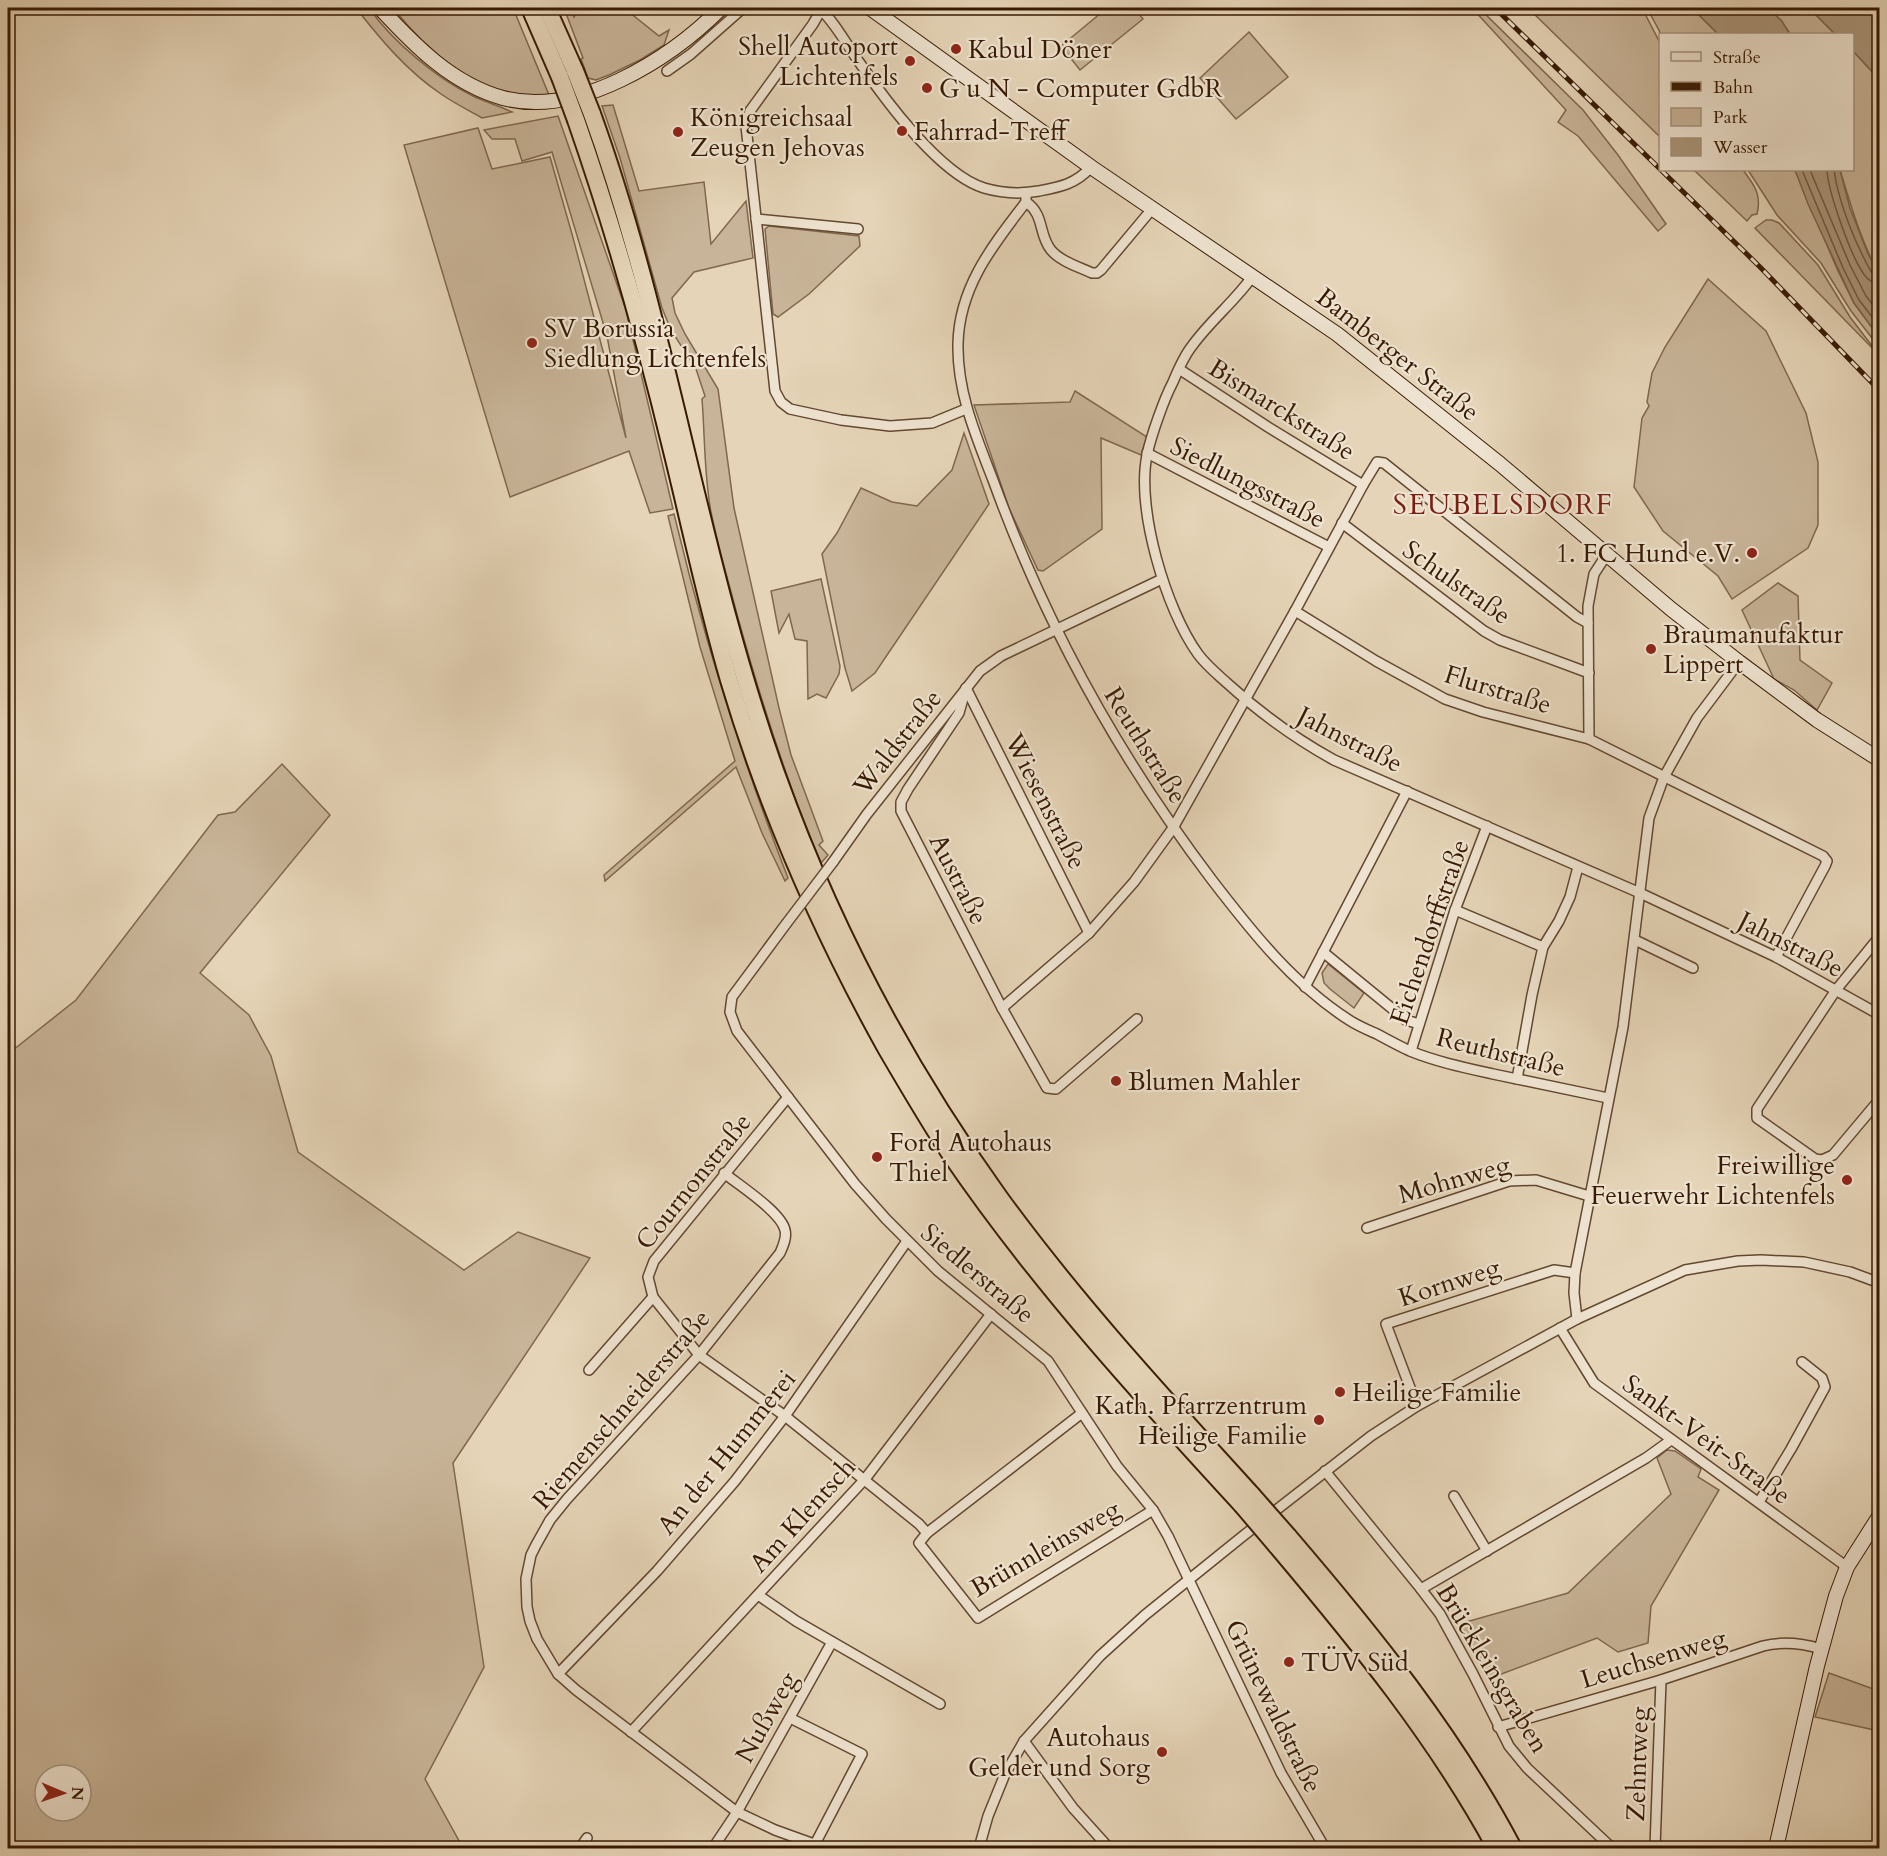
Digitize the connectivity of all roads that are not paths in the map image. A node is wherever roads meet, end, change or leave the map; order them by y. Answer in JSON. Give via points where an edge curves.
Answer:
{"nodes":[{"id":1,"x":380,"y":8,"type":"edge"},
{"id":2,"x":530,"y":8,"type":"edge"},
{"id":3,"x":547,"y":8,"type":"edge"},
{"id":4,"x":721,"y":8,"type":"edge"},
{"id":5,"x":743,"y":8,"type":"edge"},
{"id":6,"x":821,"y":8,"type":"edge"},
{"id":7,"x":870,"y":8,"type":"edge"},
{"id":8,"x":668,"y":71,"type":"dead end"},
{"id":9,"x":568,"y":74,"type":"junction"},
{"id":10,"x":1091,"y":167,"type":"junction"},
{"id":11,"x":1026,"y":197,"type":"junction"},
{"id":12,"x":1152,"y":209,"type":"junction"},
{"id":13,"x":756,"y":219,"type":"junction"},
{"id":14,"x":858,"y":229,"type":"dead end"},
{"id":15,"x":1252,"y":277,"type":"junction"},
{"id":16,"x":1179,"y":369,"type":"junction"},
{"id":17,"x":966,"y":409,"type":"junction"},
{"id":18,"x":1147,"y":453,"type":"junction"},
{"id":19,"x":1363,"y":484,"type":"junction"},
{"id":20,"x":1342,"y":523,"type":"junction"},
{"id":21,"x":1329,"y":548,"type":"junction"},
{"id":22,"x":1607,"y":554,"type":"junction"},
{"id":23,"x":1162,"y":579,"type":"junction"},
{"id":24,"x":1295,"y":611,"type":"junction"},
{"id":25,"x":1588,"y":623,"type":"junction"},
{"id":26,"x":1056,"y":629,"type":"junction"},
{"id":27,"x":1739,"y":662,"type":"junction"},
{"id":28,"x":1589,"y":673,"type":"junction"},
{"id":29,"x":966,"y":688,"type":"junction"},
{"id":30,"x":1246,"y":700,"type":"junction"},
{"id":31,"x":1589,"y":739,"type":"junction"},
{"id":32,"x":1880,"y":760,"type":"edge"},
{"id":33,"x":1664,"y":777,"type":"junction"},
{"id":34,"x":1407,"y":791,"type":"junction"},
{"id":35,"x":1487,"y":826,"type":"junction"},
{"id":36,"x":1173,"y":828,"type":"junction"},
{"id":37,"x":1578,"y":867,"type":"junction"},
{"id":38,"x":1640,"y":893,"type":"junction"},
{"id":39,"x":1455,"y":910,"type":"junction"},
{"id":40,"x":1089,"y":933,"type":"junction"},
{"id":41,"x":1880,"y":936,"type":"edge"},
{"id":42,"x":1635,"y":940,"type":"junction"},
{"id":43,"x":1543,"y":947,"type":"junction"},
{"id":44,"x":1323,"y":952,"type":"junction"},
{"id":45,"x":1776,"y":957,"type":"junction"},
{"id":46,"x":1694,"y":968,"type":"dead end"},
{"id":47,"x":1305,"y":987,"type":"junction"},
{"id":48,"x":1836,"y":990,"type":"junction"},
{"id":49,"x":730,"y":1007,"type":"joint"},
{"id":50,"x":1002,"y":1008,"type":"junction"},
{"id":51,"x":1880,"y":1015,"type":"edge"},
{"id":52,"x":1137,"y":1019,"type":"dead end"},
{"id":53,"x":1419,"y":1024,"type":"junction"},
{"id":54,"x":1411,"y":1051,"type":"junction"},
{"id":55,"x":1517,"y":1079,"type":"junction"},
{"id":56,"x":788,"y":1097,"type":"junction"},
{"id":57,"x":1608,"y":1098,"type":"junction"},
{"id":58,"x":1880,"y":1099,"type":"edge"},
{"id":59,"x":724,"y":1173,"type":"junction"},
{"id":60,"x":1589,"y":1196,"type":"junction"},
{"id":61,"x":1367,"y":1228,"type":"dead end"},
{"id":62,"x":907,"y":1241,"type":"junction"},
{"id":63,"x":1575,"y":1273,"type":"junction"},
{"id":64,"x":1880,"y":1283,"type":"edge"},
{"id":65,"x":653,"y":1297,"type":"junction"},
{"id":66,"x":991,"y":1314,"type":"junction"},
{"id":67,"x":1577,"y":1319,"type":"junction"},
{"id":68,"x":1560,"y":1328,"type":"junction"},
{"id":69,"x":699,"y":1355,"type":"junction"},
{"id":70,"x":1802,"y":1362,"type":"dead end"},
{"id":71,"x":589,"y":1370,"type":"dead end"},
{"id":72,"x":1417,"y":1406,"type":"junction"},
{"id":73,"x":1082,"y":1413,"type":"junction"},
{"id":74,"x":785,"y":1416,"type":"junction"},
{"id":75,"x":1671,"y":1440,"type":"junction"},
{"id":76,"x":1325,"y":1472,"type":"junction"},
{"id":77,"x":865,"y":1479,"type":"junction"},
{"id":78,"x":1455,"y":1496,"type":"dead end"},
{"id":79,"x":1759,"y":1502,"type":"junction"},
{"id":80,"x":1153,"y":1510,"type":"junction"},
{"id":81,"x":1880,"y":1515,"type":"edge"},
{"id":82,"x":927,"y":1533,"type":"junction"},
{"id":83,"x":1282,"y":1540,"type":"junction"},
{"id":84,"x":1487,"y":1551,"type":"junction"},
{"id":85,"x":1847,"y":1567,"type":"junction"},
{"id":86,"x":1189,"y":1579,"type":"junction"},
{"id":87,"x":1421,"y":1588,"type":"junction"},
{"id":88,"x":758,"y":1595,"type":"junction"},
{"id":89,"x":832,"y":1642,"type":"junction"},
{"id":90,"x":1821,"y":1649,"type":"junction"},
{"id":91,"x":558,"y":1674,"type":"junction"},
{"id":92,"x":1660,"y":1680,"type":"junction"},
{"id":93,"x":940,"y":1704,"type":"dead end"},
{"id":94,"x":790,"y":1718,"type":"junction"},
{"id":95,"x":1498,"y":1727,"type":"junction"},
{"id":96,"x":631,"y":1732,"type":"junction"},
{"id":97,"x":1024,"y":1741,"type":"junction"},
{"id":98,"x":737,"y":1812,"type":"junction"},
{"id":99,"x":587,"y":1838,"type":"dead end"},
{"id":100,"x":814,"y":1846,"type":"edge"},
{"id":101,"x":580,"y":1848,"type":"edge"},
{"id":102,"x":713,"y":1848,"type":"edge"},
{"id":103,"x":825,"y":1848,"type":"edge"},
{"id":104,"x":979,"y":1848,"type":"edge"},
{"id":105,"x":1109,"y":1848,"type":"edge"},
{"id":106,"x":1325,"y":1848,"type":"edge"},
{"id":107,"x":1496,"y":1848,"type":"edge"},
{"id":108,"x":1513,"y":1848,"type":"edge"},
{"id":109,"x":1612,"y":1848,"type":"edge"},
{"id":110,"x":1655,"y":1848,"type":"edge"},
{"id":111,"x":1776,"y":1848,"type":"edge"}],
"edges":[{"from":1,"to":4,"type":"street","via":[[408,39],[459,79],[486,92],[524,102],[574,97],[601,88],[655,60]]},
{"from":2,"to":9,"type":"highway"},
{"from":3,"to":9,"type":"highway"},
{"from":5,"to":8,"type":"street"},
{"from":6,"to":11,"type":"street","via":[[894,108],[952,169],[984,188]]},
{"from":6,"to":13,"type":"street","via":[[747,120]]},
{"from":7,"to":10,"type":"street","name":"Bamberger Straße"},
{"from":9,"to":83,"type":"highway","bridge":true,"via":[[584,117],[639,321],[729,681],[765,785],[823,927],[910,1090],[989,1209],[1075,1319]]},
{"from":10,"to":11,"type":"street","via":[[1077,181]]},
{"from":10,"to":12,"type":"street","name":"Bamberger Straße"},
{"from":11,"to":12,"type":"street","via":[[1038,214],[1049,249],[1092,273],[1101,270]]},
{"from":11,"to":17,"type":"street","name":"Reuthstraße","via":[[982,261],[966,296],[958,342]]},
{"from":12,"to":15,"type":"street","name":"Bamberger Straße"},
{"from":13,"to":14,"type":"street"},
{"from":13,"to":17,"type":"street","via":[[775,391],[781,402],[790,408],[841,420],[890,426],[932,423]]},
{"from":15,"to":16,"type":"street","name":"Jahnstraße","via":[[1191,347]]},
{"from":15,"to":22,"type":"street","name":"Bamberger Straße","via":[[1337,334]]},
{"from":16,"to":18,"type":"street","name":"Jahnstraße"},
{"from":16,"to":19,"type":"street","name":"Bismarckstraße"},
{"from":17,"to":26,"type":"street","name":"Reuthstraße","via":[[1004,512]]},
{"from":18,"to":21,"type":"street","name":"Siedlungsstraße"},
{"from":18,"to":23,"type":"street","name":"Jahnstraße","via":[[1145,494]]},
{"from":19,"to":20,"type":"street"},
{"from":19,"to":25,"type":"street","via":[[1377,462],[1384,464]]},
{"from":20,"to":21,"type":"street"},
{"from":20,"to":28,"type":"street","name":"Schulstraße","via":[[1484,631]]},
{"from":21,"to":24,"type":"street"},
{"from":22,"to":25,"type":"street","via":[[1594,574]]},
{"from":22,"to":27,"type":"street","name":"Bamberger Straße"},
{"from":23,"to":26,"type":"street","name":"Waldstraße"},
{"from":23,"to":30,"type":"street","name":"Jahnstraße","via":[[1186,636],[1200,656]]},
{"from":24,"to":30,"type":"street"},
{"from":24,"to":31,"type":"street","name":"Flurstraße","via":[[1446,699]]},
{"from":25,"to":28,"type":"street"},
{"from":26,"to":29,"type":"street","name":"Waldstraße","via":[[991,661]]},
{"from":26,"to":36,"type":"street","name":"Reuthstraße","via":[[1105,722]]},
{"from":27,"to":32,"type":"street","name":"Bamberger Straße","via":[[1817,720]]},
{"from":27,"to":33,"type":"street","via":[[1697,718]]},
{"from":28,"to":31,"type":"street"},
{"from":29,"to":40,"type":"street","name":"Wiesenstraße"},
{"from":29,"to":49,"type":"street","name":"Waldstraße","bridge":true,"via":[[738,988]]},
{"from":29,"to":50,"type":"street","name":"Austraße","via":[[959,713],[908,789],[901,811]]},
{"from":30,"to":34,"type":"street","name":"Jahnstraße","via":[[1300,741]]},
{"from":30,"to":36,"type":"street"},
{"from":31,"to":33,"type":"street","name":"Flurstraße"},
{"from":33,"to":38,"type":"street","via":[[1649,818]]},
{"from":33,"to":45,"type":"street","name":"Flurstraße","via":[[1827,861]]},
{"from":34,"to":35,"type":"street","name":"Jahnstraße"},
{"from":34,"to":44,"type":"street"},
{"from":35,"to":37,"type":"street","name":"Jahnstraße"},
{"from":35,"to":39,"type":"street","name":"Eichendorffstraße"},
{"from":36,"to":40,"type":"street","via":[[1134,882]]},
{"from":36,"to":47,"type":"street","name":"Reuthstraße","via":[[1269,952]]},
{"from":37,"to":38,"type":"street","name":"Jahnstraße"},
{"from":37,"to":43,"type":"street","via":[[1570,897]]},
{"from":38,"to":42,"type":"street"},
{"from":38,"to":45,"type":"street","name":"Jahnstraße"},
{"from":39,"to":43,"type":"street"},
{"from":39,"to":53,"type":"street","name":"Eichendorffstraße"},
{"from":40,"to":50,"type":"street"},
{"from":41,"to":48,"type":"street"},
{"from":42,"to":46,"type":"street"},
{"from":42,"to":57,"type":"street"},
{"from":43,"to":55,"type":"street"},
{"from":44,"to":47,"type":"street"},
{"from":44,"to":53,"type":"street","via":[[1406,1020]]},
{"from":45,"to":48,"type":"street","name":"Jahnstraße"},
{"from":47,"to":54,"type":"street","name":"Reuthstraße","via":[[1350,1021]]},
{"from":48,"to":51,"type":"street","name":"Jahnstraße"},
{"from":48,"to":58,"type":"street","via":[[1757,1109],[1757,1118],[1822,1160],[1833,1155]]},
{"from":49,"to":56,"type":"street","name":"Siedlerstraße","via":[[737,1031]]},
{"from":50,"to":52,"type":"street","name":"Austraße","via":[[1050,1090],[1056,1089]]},
{"from":53,"to":54,"type":"street","name":"Eichendorffstraße"},
{"from":54,"to":55,"type":"street","name":"Reuthstraße"},
{"from":55,"to":57,"type":"street","name":"Reuthstraße"},
{"from":56,"to":59,"type":"street","name":"Cournonstraße"},
{"from":56,"to":62,"type":"street","name":"Siedlerstraße","via":[[855,1184]]},
{"from":57,"to":60,"type":"street"},
{"from":59,"to":65,"type":"street","name":"Cournonstraße","via":[[654,1261],[648,1277]]},
{"from":59,"to":69,"type":"street","name":"Riemenschneiderstraße","via":[[780,1218],[784,1242],[780,1253]]},
{"from":60,"to":61,"type":"street","name":"Mohnweg","via":[[1536,1180],[1509,1181]]},
{"from":60,"to":63,"type":"street"},
{"from":62,"to":66,"type":"street","name":"Siedlerstraße","via":[[955,1287]]},
{"from":62,"to":74,"type":"street","name":"An der Hummerei"},
{"from":63,"to":67,"type":"street"},
{"from":63,"to":72,"type":"street","name":"Kornweg","via":[[1554,1270],[1386,1324]]},
{"from":64,"to":67,"type":"street","via":[[1803,1262],[1722,1262],[1685,1269]]},
{"from":65,"to":69,"type":"street"},
{"from":65,"to":71,"type":"street"},
{"from":66,"to":73,"type":"street","name":"Siedlerstraße","via":[[1048,1361]]},
{"from":66,"to":77,"type":"street","name":"Am Klentsch"},
{"from":67,"to":68,"type":"street"},
{"from":68,"to":72,"type":"street"},
{"from":68,"to":75,"type":"street","name":"Sankt-Veit-Straße","via":[[1594,1383]]},
{"from":69,"to":74,"type":"street"},
{"from":69,"to":91,"type":"street","name":"Riemenschneiderstraße","via":[[567,1499],[531,1555],[526,1579],[527,1606],[537,1639]]},
{"from":70,"to":79,"type":"street","via":[[1822,1378],[1825,1387]]},
{"from":72,"to":76,"type":"street"},
{"from":73,"to":80,"type":"street","name":"Siedlerstraße","via":[[1117,1466]]},
{"from":73,"to":82,"type":"street"},
{"from":74,"to":77,"type":"street"},
{"from":74,"to":91,"type":"street","name":"An der Hummerei","via":[[657,1571]]},
{"from":75,"to":79,"type":"street","name":"Sankt-Veit-Straße"},
{"from":75,"to":84,"type":"street"},
{"from":76,"to":86,"type":"street"},
{"from":76,"to":87,"type":"street","name":"Brückleinsgraben"},
{"from":77,"to":82,"type":"street"},
{"from":77,"to":88,"type":"street","name":"Am Klentsch"},
{"from":78,"to":84,"type":"street"},
{"from":79,"to":85,"type":"street","name":"Sankt-Veit-Straße"},
{"from":80,"to":82,"type":"street","name":"Brünnleinsweg","via":[[978,1618],[920,1543]]},
{"from":80,"to":86,"type":"street","name":"Siedlerstraße"},
{"from":81,"to":85,"type":"street"},
{"from":83,"to":107,"type":"highway","via":[[1396,1692],[1460,1785]]},
{"from":83,"to":108,"type":"highway","via":[[1411,1687],[1471,1776]]},
{"from":84,"to":87,"type":"street"},
{"from":85,"to":90,"type":"street"},
{"from":86,"to":97,"type":"street","via":[[1100,1656]]},
{"from":86,"to":106,"type":"street","name":"Grünewaldstraße","via":[[1281,1773]]},
{"from":87,"to":95,"type":"street","name":"Brückleinsgraben","via":[[1449,1629]]},
{"from":88,"to":89,"type":"street"},
{"from":88,"to":96,"type":"street","name":"Am Klentsch"},
{"from":89,"to":93,"type":"street"},
{"from":89,"to":94,"type":"street","name":"Nußweg"},
{"from":90,"to":92,"type":"street","name":"Leuchsenweg","via":[[1777,1642]]},
{"from":90,"to":111,"type":"street"},
{"from":91,"to":96,"type":"street","name":"Riemenschneiderstraße"},
{"from":92,"to":95,"type":"street","name":"Leuchsenweg"},
{"from":92,"to":110,"type":"street","name":"Zehntweg"},
{"from":94,"to":98,"type":"street","name":"Nußweg"},
{"from":94,"to":100,"type":"street","via":[[861,1754]]},
{"from":95,"to":109,"type":"street","name":"Brückleinsgraben","via":[[1527,1768]]},
{"from":96,"to":98,"type":"street","name":"Riemenschneiderstraße"},
{"from":97,"to":104,"type":"street","via":[[1005,1774]]},
{"from":97,"to":105,"type":"street","via":[[1073,1808]]},
{"from":98,"to":100,"type":"street","name":"Riemenschneiderstraße"},
{"from":98,"to":102,"type":"street","name":"Nußweg"},
{"from":99,"to":101,"type":"street"},
{"from":100,"to":103,"type":"street","name":"Riemenschneiderstraße"}]}
